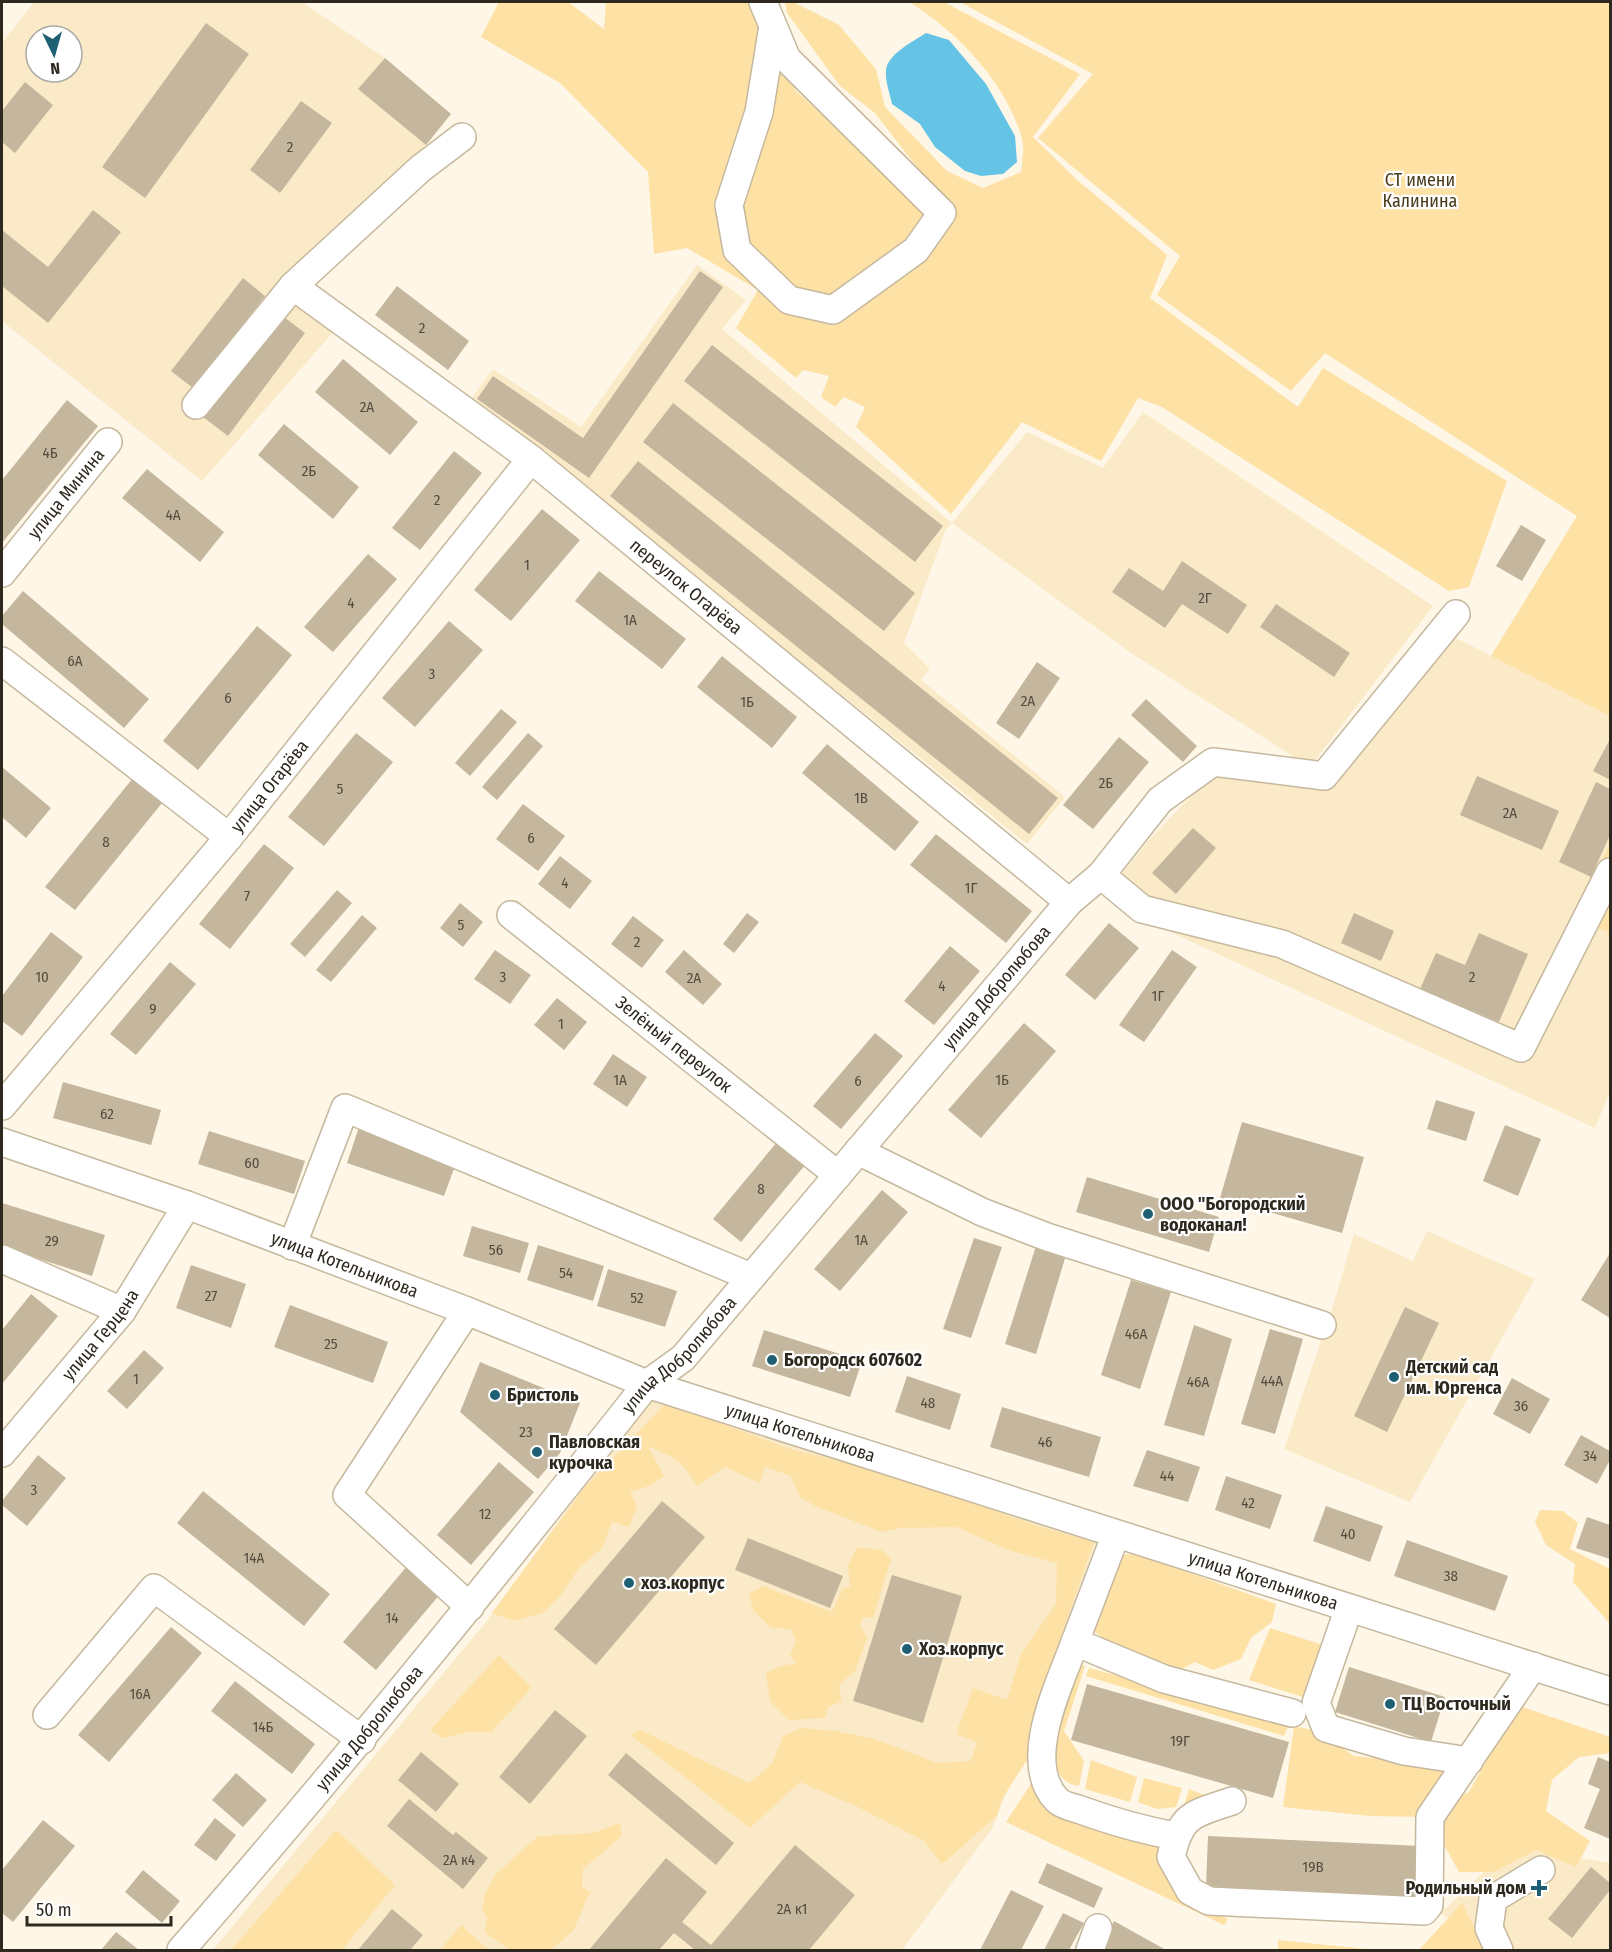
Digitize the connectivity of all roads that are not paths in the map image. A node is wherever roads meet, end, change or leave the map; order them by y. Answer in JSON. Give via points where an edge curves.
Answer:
{"nodes":[{"id":1,"x":763,"y":2,"type":"edge"},
{"id":2,"x":773,"y":26,"type":"junction"},
{"id":3,"x":462,"y":137,"type":"dead end"},
{"id":4,"x":293,"y":286,"type":"junction"},
{"id":5,"x":196,"y":405,"type":"dead end"},
{"id":6,"x":108,"y":442,"type":"dead end"},
{"id":7,"x":531,"y":459,"type":"junction"},
{"id":8,"x":2,"y":573,"type":"edge"},
{"id":9,"x":1456,"y":614,"type":"dead end"},
{"id":10,"x":2,"y":662,"type":"edge"},
{"id":11,"x":229,"y":837,"type":"junction"},
{"id":12,"x":1611,"y":872,"type":"edge"},
{"id":13,"x":1101,"y":875,"type":"junction"},
{"id":14,"x":1069,"y":902,"type":"junction"},
{"id":15,"x":511,"y":915,"type":"dead end"},
{"id":16,"x":2,"y":1106,"type":"edge"},
{"id":17,"x":2,"y":1142,"type":"edge"},
{"id":18,"x":858,"y":1151,"type":"junction"},
{"id":19,"x":838,"y":1175,"type":"junction"},
{"id":20,"x":187,"y":1205,"type":"junction"},
{"id":21,"x":292,"y":1246,"type":"junction"},
{"id":22,"x":2,"y":1259,"type":"edge"},
{"id":23,"x":751,"y":1277,"type":"junction"},
{"id":24,"x":122,"y":1311,"type":"junction"},
{"id":25,"x":467,"y":1311,"type":"junction"},
{"id":26,"x":1322,"y":1324,"type":"dead end"},
{"id":27,"x":646,"y":1384,"type":"junction"},
{"id":28,"x":2,"y":1454,"type":"edge"},
{"id":29,"x":1116,"y":1534,"type":"junction"},
{"id":30,"x":470,"y":1607,"type":"junction"},
{"id":31,"x":1348,"y":1608,"type":"junction"},
{"id":32,"x":1075,"y":1642,"type":"junction"},
{"id":33,"x":1533,"y":1666,"type":"junction"},
{"id":34,"x":1611,"y":1691,"type":"edge"},
{"id":35,"x":1293,"y":1713,"type":"dead end"},
{"id":36,"x":47,"y":1715,"type":"dead end"},
{"id":37,"x":362,"y":1740,"type":"junction"},
{"id":38,"x":1469,"y":1761,"type":"junction"},
{"id":39,"x":1232,"y":1801,"type":"dead end"},
{"id":40,"x":1176,"y":1836,"type":"junction"},
{"id":41,"x":1541,"y":1870,"type":"dead end"},
{"id":42,"x":182,"y":1950,"type":"edge"},
{"id":43,"x":1499,"y":1950,"type":"edge"}],
"edges":[{"from":1,"to":2,"type":"street"},
{"from":2,"to":2,"type":"street","via":[[787,59],[942,213],[916,250],[832,310],[789,300],[737,250],[729,205],[759,112]]},
{"from":3,"to":4,"type":"street","via":[[420,169]]},
{"from":4,"to":5,"type":"street"},
{"from":4,"to":7,"type":"street","name":"переулок Огарёва"},
{"from":6,"to":8,"type":"street","name":"улица Минина"},
{"from":7,"to":11,"type":"street","name":"улица Огарёва"},
{"from":7,"to":14,"type":"street","name":"переулок Огарёва"},
{"from":9,"to":13,"type":"street","name":"улица Добролюбова","via":[[1324,776],[1213,762],[1160,800]]},
{"from":10,"to":11,"type":"street"},
{"from":11,"to":16,"type":"street","name":"улица Огарёва"},
{"from":12,"to":13,"type":"street","via":[[1521,1048],[1282,944],[1142,909]]},
{"from":13,"to":14,"type":"street","name":"улица Добролюбова"},
{"from":14,"to":18,"type":"street","name":"улица Добролюбова"},
{"from":15,"to":19,"type":"street","name":"Зелёный переулок"},
{"from":17,"to":20,"type":"street","name":"улица Котельникова"},
{"from":18,"to":19,"type":"street","name":"улица Добролюбова"},
{"from":18,"to":26,"type":"street","via":[[982,1212],[1047,1237]]},
{"from":19,"to":23,"type":"street","name":"улица Добролюбова"},
{"from":20,"to":21,"type":"street","name":"улица Котельникова"},
{"from":20,"to":24,"type":"street","name":"улица Герцена"},
{"from":21,"to":23,"type":"street","via":[[345,1108]]},
{"from":21,"to":25,"type":"street","name":"улица Котельникова"},
{"from":22,"to":24,"type":"street"},
{"from":23,"to":27,"type":"street","name":"улица Добролюбова","via":[[683,1358]]},
{"from":24,"to":28,"type":"street","name":"улица Герцена"},
{"from":25,"to":27,"type":"street","name":"улица Котельникова"},
{"from":25,"to":30,"type":"street","via":[[347,1495]]},
{"from":27,"to":29,"type":"street","name":"улица Котельникова"},
{"from":27,"to":30,"type":"street","name":"улица Добролюбова"},
{"from":29,"to":31,"type":"street","name":"улица Котельникова"},
{"from":29,"to":32,"type":"street"},
{"from":30,"to":37,"type":"street","name":"улица Добролюбова"},
{"from":31,"to":33,"type":"street","name":"улица Котельникова"},
{"from":31,"to":38,"type":"street","via":[[1316,1703],[1326,1728],[1404,1751]]},
{"from":32,"to":35,"type":"street","via":[[1164,1679]]},
{"from":32,"to":40,"type":"street","via":[[1050,1710],[1040,1754],[1047,1785],[1058,1802],[1127,1827]]},
{"from":33,"to":34,"type":"street","name":"улица Котельникова"},
{"from":33,"to":38,"type":"street"},
{"from":36,"to":37,"type":"street","via":[[154,1588]]},
{"from":37,"to":42,"type":"street","name":"улица Добролюбова"},
{"from":38,"to":40,"type":"street","via":[[1430,1817],[1429,1905],[1424,1911],[1209,1901],[1190,1891],[1172,1857]]},
{"from":39,"to":40,"type":"street","via":[[1191,1815]]},
{"from":41,"to":43,"type":"street","via":[[1493,1899],[1489,1928]]}]}
